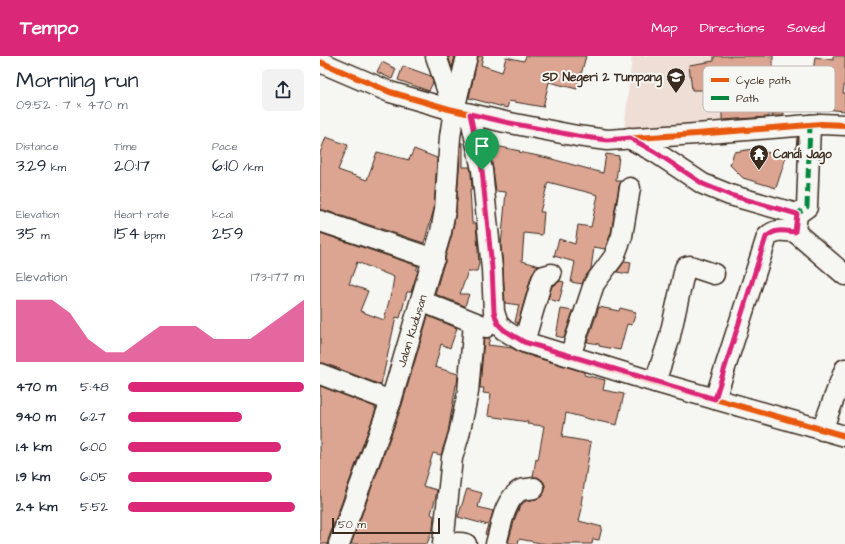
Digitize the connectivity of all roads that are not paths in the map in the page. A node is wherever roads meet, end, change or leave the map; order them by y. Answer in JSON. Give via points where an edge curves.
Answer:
{"nodes":[{"id":1,"x":436,"y":56,"type":"edge"},
{"id":2,"x":467,"y":56,"type":"edge"},
{"id":3,"x":320,"y":62,"type":"edge"},
{"id":4,"x":462,"y":112,"type":"junction"},
{"id":5,"x":810,"y":125,"type":"junction"},
{"id":6,"x":845,"y":125,"type":"edge"},
{"id":7,"x":630,"y":138,"type":"junction"},
{"id":8,"x":630,"y":188,"type":"dead end"},
{"id":9,"x":320,"y":221,"type":"edge"},
{"id":10,"x":796,"y":223,"type":"junction"},
{"id":11,"x":434,"y":259,"type":"junction"},
{"id":12,"x":551,"y":274,"type":"dead end"},
{"id":13,"x":714,"y":274,"type":"dead end"},
{"id":14,"x":845,"y":275,"type":"edge"},
{"id":15,"x":421,"y":301,"type":"junction"},
{"id":16,"x":524,"y":342,"type":"junction"},
{"id":17,"x":570,"y":356,"type":"junction"},
{"id":18,"x":845,"y":369,"type":"edge"},
{"id":19,"x":320,"y":374,"type":"edge"},
{"id":20,"x":655,"y":382,"type":"junction"},
{"id":21,"x":715,"y":399,"type":"junction"},
{"id":22,"x":391,"y":401,"type":"junction"},
{"id":23,"x":822,"y":430,"type":"junction"},
{"id":24,"x":845,"y":436,"type":"edge"},
{"id":25,"x":534,"y":488,"type":"dead end"},
{"id":26,"x":339,"y":544,"type":"edge"},
{"id":27,"x":444,"y":544,"type":"edge"},
{"id":28,"x":466,"y":544,"type":"edge"},
{"id":29,"x":496,"y":544,"type":"edge"}],
"edges":[{"from":1,"to":4,"type":"street"},
{"from":2,"to":4,"type":"street","name":"Jalan Kudusan"},
{"from":3,"to":4,"type":"street","via":[[390,92]]},
{"from":4,"to":7,"type":"street","via":[[577,136],[607,140]]},
{"from":4,"to":11,"type":"street","name":"Jalan Kudusan","via":[[450,137],[445,210]]},
{"from":4,"to":16,"type":"street","via":[[482,170],[494,312],[498,324]]},
{"from":5,"to":6,"type":"street"},
{"from":5,"to":7,"type":"street"},
{"from":5,"to":10,"type":"street","via":[[807,207]]},
{"from":7,"to":10,"type":"street","via":[[703,184]]},
{"from":8,"to":17,"type":"street","via":[[622,236],[614,257],[594,284]]},
{"from":9,"to":11,"type":"street"},
{"from":10,"to":14,"type":"street"},
{"from":10,"to":21,"type":"street","via":[[766,237]]},
{"from":11,"to":15,"type":"street","name":"Jalan Kudusan"},
{"from":12,"to":16,"type":"street","via":[[544,276],[542,280]]},
{"from":13,"to":20,"type":"street","via":[[686,267],[669,340]]},
{"from":15,"to":22,"type":"street","name":"Jalan Kudusan"},
{"from":15,"to":27,"type":"street","via":[[483,326],[452,458]]},
{"from":16,"to":17,"type":"street"},
{"from":17,"to":20,"type":"street"},
{"from":18,"to":23,"type":"street"},
{"from":19,"to":22,"type":"street"},
{"from":20,"to":21,"type":"street"},
{"from":21,"to":23,"type":"street"},
{"from":22,"to":26,"type":"street","name":"Jalan Kudusan"},
{"from":23,"to":24,"type":"street"},
{"from":25,"to":29,"type":"street","via":[[522,490],[512,496]]},
{"from":27,"to":28,"type":"street"}]}
